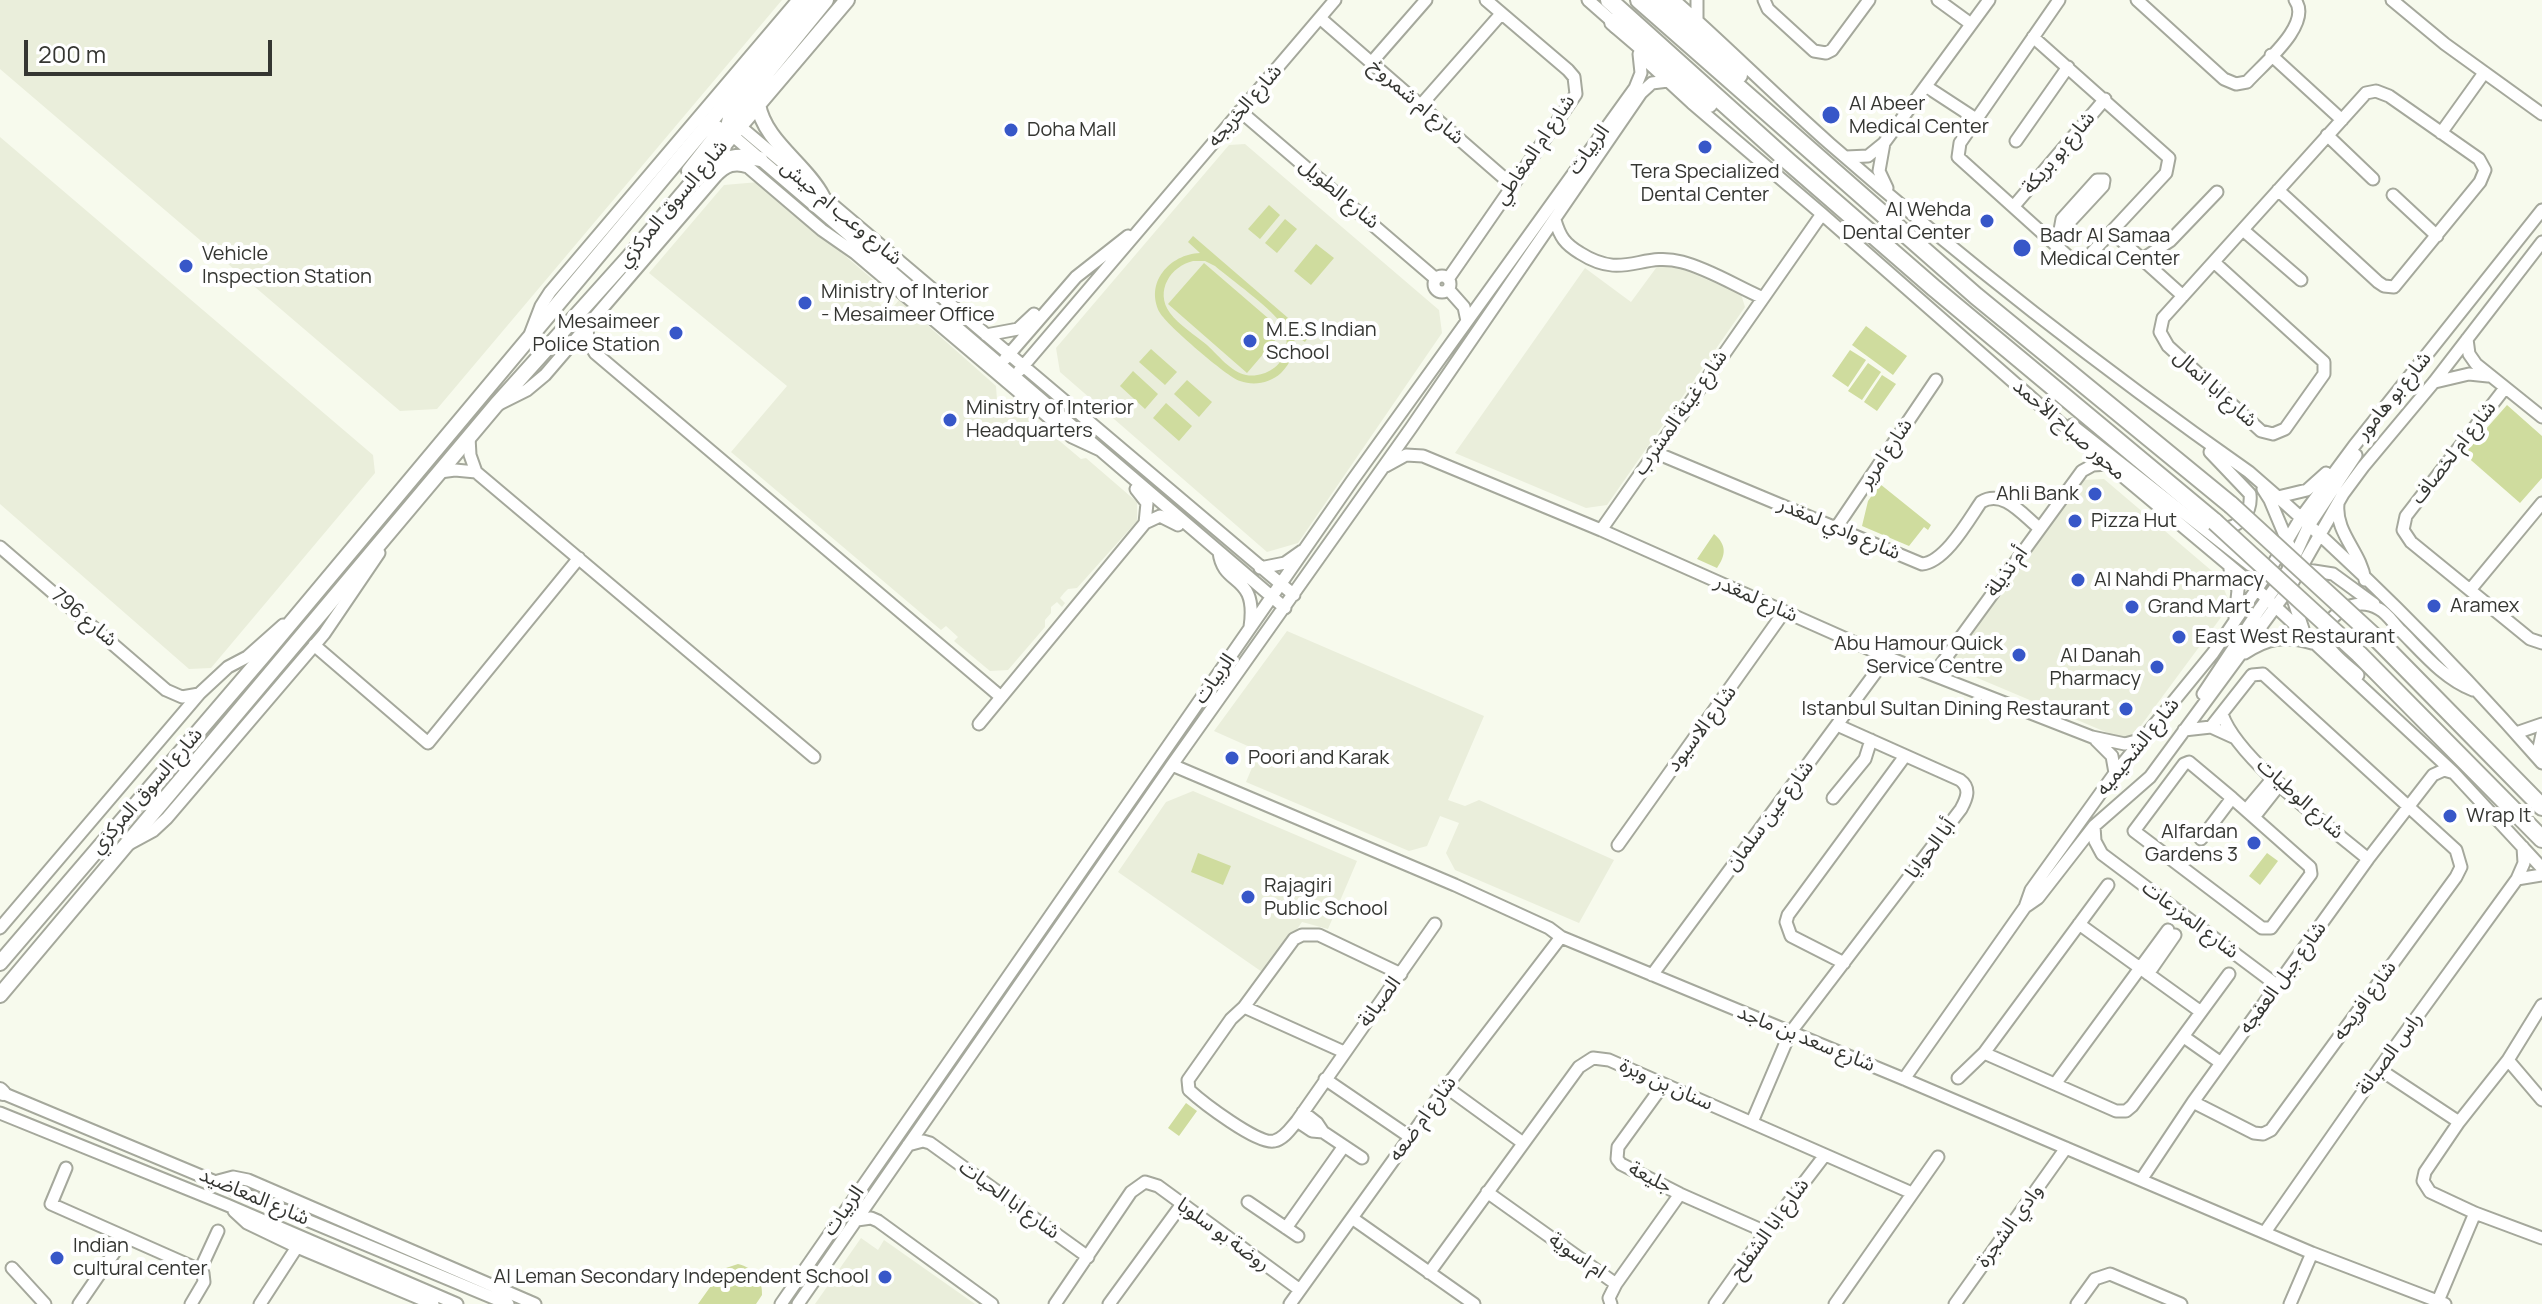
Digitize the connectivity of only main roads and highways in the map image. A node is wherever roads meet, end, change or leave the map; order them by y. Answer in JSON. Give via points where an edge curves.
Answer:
{"nodes":[{"id":1,"x":812,"y":0,"type":"edge"},
{"id":2,"x":826,"y":0,"type":"edge"},
{"id":3,"x":847,"y":0,"type":"edge"},
{"id":4,"x":1609,"y":0,"type":"edge"},
{"id":5,"x":1639,"y":0,"type":"edge"},
{"id":6,"x":1659,"y":0,"type":"edge"},
{"id":7,"x":1613,"y":22,"type":"road end"},
{"id":8,"x":758,"y":104,"type":"junction"},
{"id":9,"x":730,"y":122,"type":"junction"},
{"id":10,"x":706,"y":124,"type":"junction"},
{"id":11,"x":1817,"y":157,"type":"junction"},
{"id":12,"x":765,"y":163,"type":"road end"},
{"id":13,"x":822,"y":196,"type":"road end"},
{"id":14,"x":1844,"y":210,"type":"junction"},
{"id":15,"x":651,"y":229,"type":"junction"},
{"id":16,"x":628,"y":258,"type":"junction"},
{"id":17,"x":600,"y":289,"type":"junction"},
{"id":18,"x":600,"y":311,"type":"road end"},
{"id":19,"x":2542,"y":807,"type":"edge"},
{"id":20,"x":2542,"y":839,"type":"edge"},
{"id":21,"x":0,"y":963,"type":"edge"},
{"id":22,"x":0,"y":996,"type":"edge"}],
"edges":[{"from":1,"to":9,"type":"main road","name":"شارع السوق المركزي"},
{"from":2,"to":9,"type":"main road"},
{"from":3,"to":8,"type":"main road","name":"شارع السوق المركزي"},
{"from":4,"to":14,"type":"highway","name":"محور صباح الأحمد"},
{"from":5,"to":11,"type":"highway"},
{"from":6,"to":11,"type":"highway","via":[[1757,91]]},
{"from":7,"to":14,"type":"highway","via":[[1817,196]]},
{"from":8,"to":9,"type":"main road","name":"شارع السوق المركزي"},
{"from":8,"to":13,"type":"main road","via":[[763,123]]},
{"from":9,"to":10,"type":"main road","name":"شارع السوق المركزي"},
{"from":9,"to":15,"type":"main road","name":"شارع السوق المركزي"},
{"from":10,"to":16,"type":"main road","via":[[717,128],[716,138],[635,235]]},
{"from":10,"to":21,"type":"main road","name":"شارع السوق المركزي"},
{"from":11,"to":19,"type":"highway","bridge":true,"via":[[1976,296],[2231,505],[2376,638]]},
{"from":12,"to":15,"type":"main road","via":[[738,155],[723,161],[671,218]]},
{"from":14,"to":20,"type":"highway","name":"محور صباح الأحمد","bridge":true,"via":[[2215,522],[2359,654]]},
{"from":15,"to":16,"type":"main road","name":"شارع السوق المركزي"},
{"from":16,"to":17,"type":"main road","name":"شارع السوق المركزي"},
{"from":17,"to":18,"type":"main road"},
{"from":17,"to":22,"type":"main road","name":"شارع السوق المركزي","via":[[496,405]]}]}
